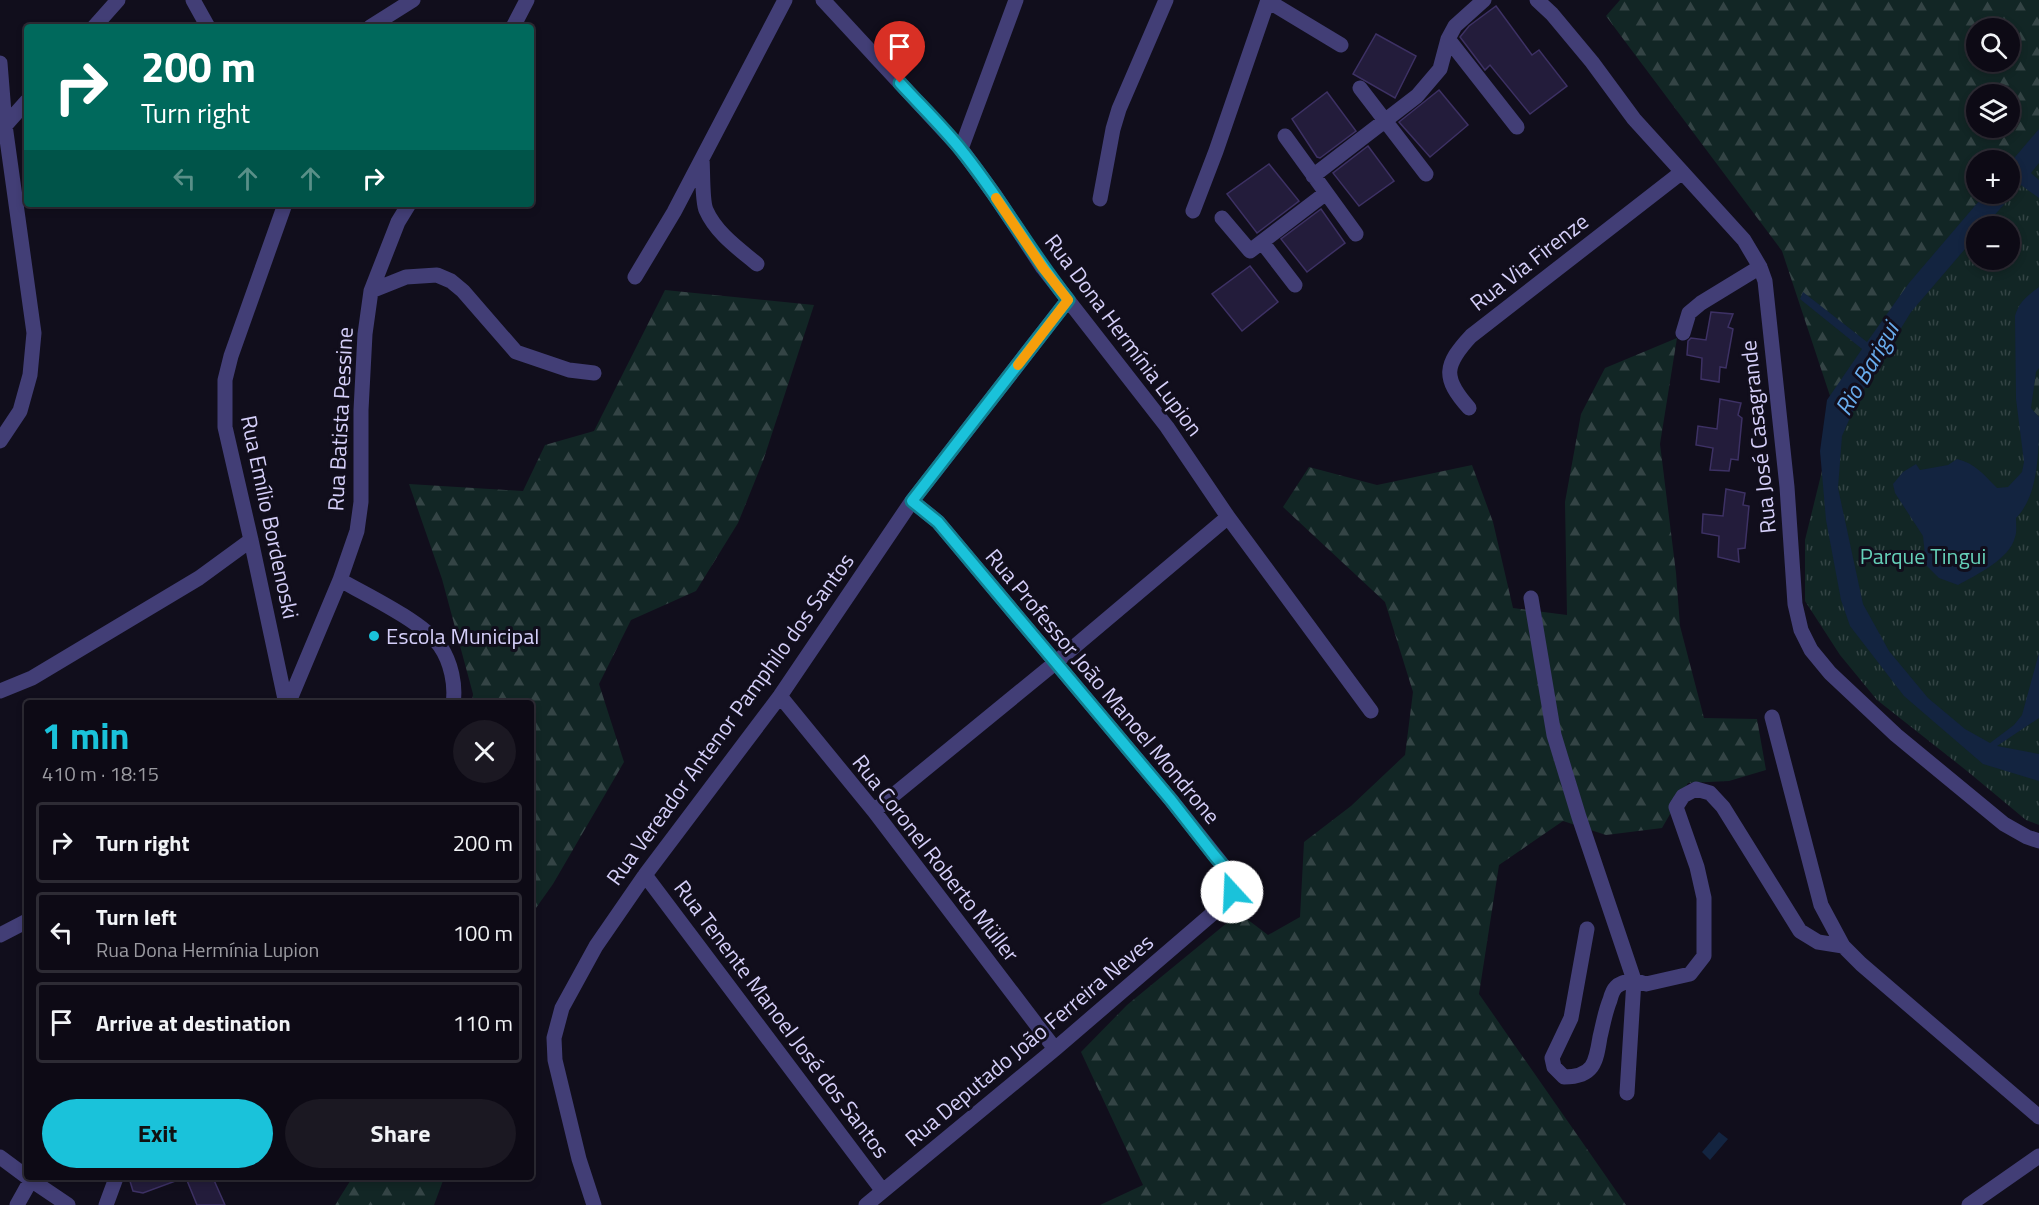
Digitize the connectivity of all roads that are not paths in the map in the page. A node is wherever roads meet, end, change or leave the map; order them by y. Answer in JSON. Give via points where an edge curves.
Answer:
{"nodes":[{"id":1,"x":118,"y":0,"type":"edge"},
{"id":2,"x":193,"y":0,"type":"edge"},
{"id":3,"x":413,"y":0,"type":"edge"},
{"id":4,"x":527,"y":0,"type":"edge"},
{"id":5,"x":785,"y":0,"type":"edge"},
{"id":6,"x":823,"y":0,"type":"edge"},
{"id":7,"x":1016,"y":0,"type":"edge"},
{"id":8,"x":1166,"y":0,"type":"edge"},
{"id":9,"x":1484,"y":0,"type":"edge"},
{"id":10,"x":1537,"y":0,"type":"edge"},
{"id":11,"x":1268,"y":1,"type":"edge"},
{"id":12,"x":97,"y":24,"type":"edge"},
{"id":13,"x":206,"y":24,"type":"edge"},
{"id":14,"x":375,"y":24,"type":"edge"},
{"id":15,"x":515,"y":24,"type":"edge"},
{"id":16,"x":1448,"y":39,"type":"junction"},
{"id":17,"x":1341,"y":45,"type":"dead end"},
{"id":18,"x":0,"y":63,"type":"edge"},
{"id":19,"x":1360,"y":88,"type":"dead end"},
{"id":20,"x":24,"y":104,"type":"edge"},
{"id":21,"x":1385,"y":121,"type":"junction"},
{"id":22,"x":3,"y":128,"type":"edge"},
{"id":23,"x":1517,"y":128,"type":"dead end"},
{"id":24,"x":1285,"y":136,"type":"dead end"},
{"id":25,"x":961,"y":149,"type":"junction"},
{"id":26,"x":702,"y":159,"type":"junction"},
{"id":27,"x":1682,"y":172,"type":"junction"},
{"id":28,"x":1426,"y":174,"type":"dead end"},
{"id":29,"x":1313,"y":176,"type":"junction"},
{"id":30,"x":1326,"y":193,"type":"junction"},
{"id":31,"x":1100,"y":199,"type":"dead end"},
{"id":32,"x":284,"y":207,"type":"edge"},
{"id":33,"x":407,"y":207,"type":"edge"},
{"id":34,"x":1193,"y":210,"type":"dead end"},
{"id":35,"x":1222,"y":218,"type":"dead end"},
{"id":36,"x":1356,"y":234,"type":"dead end"},
{"id":37,"x":1262,"y":242,"type":"junction"},
{"id":38,"x":757,"y":264,"type":"dead end"},
{"id":39,"x":1760,"y":267,"type":"junction"},
{"id":40,"x":635,"y":277,"type":"dead end"},
{"id":41,"x":1296,"y":285,"type":"dead end"},
{"id":42,"x":371,"y":291,"type":"junction"},
{"id":43,"x":1068,"y":300,"type":"junction"},
{"id":44,"x":1683,"y":333,"type":"dead end"},
{"id":45,"x":594,"y":373,"type":"dead end"},
{"id":46,"x":1469,"y":408,"type":"dead end"},
{"id":47,"x":0,"y":441,"type":"edge"},
{"id":48,"x":912,"y":501,"type":"junction"},
{"id":49,"x":1228,"y":517,"type":"junction"},
{"id":50,"x":251,"y":540,"type":"junction"},
{"id":51,"x":340,"y":580,"type":"junction"},
{"id":52,"x":1531,"y":598,"type":"dead end"},
{"id":53,"x":1055,"y":663,"type":"junction"},
{"id":54,"x":0,"y":691,"type":"edge"},
{"id":55,"x":780,"y":696,"type":"junction"},
{"id":56,"x":286,"y":700,"type":"edge"},
{"id":57,"x":289,"y":700,"type":"edge"},
{"id":58,"x":453,"y":700,"type":"edge"},
{"id":59,"x":1371,"y":711,"type":"dead end"},
{"id":60,"x":1773,"y":717,"type":"dead end"},
{"id":61,"x":874,"y":811,"type":"junction"},
{"id":62,"x":2039,"y":841,"type":"edge"},
{"id":63,"x":645,"y":875,"type":"junction"},
{"id":64,"x":1219,"y":908,"type":"joint"},
{"id":65,"x":24,"y":923,"type":"edge"},
{"id":66,"x":1587,"y":929,"type":"dead end"},
{"id":67,"x":0,"y":935,"type":"edge"},
{"id":68,"x":1843,"y":946,"type":"junction"},
{"id":69,"x":1634,"y":980,"type":"junction"},
{"id":70,"x":1056,"y":1049,"type":"junction"},
{"id":71,"x":1628,"y":1093,"type":"dead end"},
{"id":72,"x":2039,"y":1117,"type":"edge"},
{"id":73,"x":2039,"y":1156,"type":"edge"},
{"id":74,"x":0,"y":1157,"type":"edge"},
{"id":75,"x":24,"y":1174,"type":"edge"},
{"id":76,"x":28,"y":1180,"type":"edge"},
{"id":77,"x":32,"y":1180,"type":"edge"},
{"id":78,"x":115,"y":1180,"type":"edge"},
{"id":79,"x":882,"y":1190,"type":"junction"},
{"id":80,"x":16,"y":1205,"type":"edge"},
{"id":81,"x":68,"y":1205,"type":"edge"},
{"id":82,"x":105,"y":1205,"type":"edge"},
{"id":83,"x":594,"y":1205,"type":"edge"},
{"id":84,"x":866,"y":1205,"type":"edge"},
{"id":85,"x":1969,"y":1205,"type":"edge"}],
"edges":[{"from":1,"to":12,"type":"street"},
{"from":2,"to":13,"type":"street"},
{"from":3,"to":14,"type":"street"},
{"from":4,"to":15,"type":"street"},
{"from":5,"to":26,"type":"street"},
{"from":6,"to":25,"type":"street","name":"Rua Dona Hermínia Lupion"},
{"from":7,"to":25,"type":"street"},
{"from":8,"to":31,"type":"street","via":[[1119,109]]},
{"from":9,"to":16,"type":"street","via":[[1455,26]]},
{"from":10,"to":27,"type":"street","name":"Rua José Casagrande"},
{"from":11,"to":17,"type":"street"},
{"from":11,"to":34,"type":"street"},
{"from":16,"to":21,"type":"street","via":[[1440,69],[1417,96]]},
{"from":16,"to":23,"type":"street"},
{"from":18,"to":22,"type":"street"},
{"from":19,"to":21,"type":"street"},
{"from":20,"to":22,"type":"street"},
{"from":21,"to":28,"type":"street"},
{"from":21,"to":29,"type":"street"},
{"from":22,"to":47,"type":"street","via":[[34,333],[30,375],[20,411]]},
{"from":24,"to":29,"type":"street"},
{"from":25,"to":43,"type":"street","name":"Rua Dona Hermínia Lupion"},
{"from":26,"to":38,"type":"street","via":[[705,209],[733,244]]},
{"from":26,"to":40,"type":"street"},
{"from":27,"to":39,"type":"street","name":"Rua José Casagrande","via":[[1744,240]]},
{"from":27,"to":46,"type":"street","name":"Rua Via Firenze","via":[[1471,336],[1456,352],[1449,377],[1455,392]]},
{"from":29,"to":30,"type":"street"},
{"from":30,"to":36,"type":"street"},
{"from":30,"to":37,"type":"street"},
{"from":32,"to":50,"type":"street","name":"Rua Emílio Bordenoski","via":[[225,380],[225,426]]},
{"from":33,"to":42,"type":"street","name":"Rua Batista Pessine"},
{"from":35,"to":37,"type":"street","via":[[1250,251]]},
{"from":37,"to":41,"type":"street"},
{"from":39,"to":44,"type":"street","via":[[1689,313]]},
{"from":39,"to":62,"type":"street","name":"Rua José Casagrande","via":[[1765,281],[1795,604],[1801,630],[1811,650],[1830,672],[1896,735],[2004,824]]},
{"from":42,"to":45,"type":"street","via":[[406,277],[437,275],[463,291],[516,352],[569,370]]},
{"from":42,"to":51,"type":"street","name":"Rua Batista Pessine","via":[[361,410],[361,502],[357,531]]},
{"from":43,"to":48,"type":"street","name":"Rua Vereador Antenor Pamphilo dos Santos"},
{"from":43,"to":49,"type":"street","name":"Rua Dona Hermínia Lupion","via":[[1167,427]]},
{"from":48,"to":53,"type":"street","name":"Rua Professor João Manoel Mondrone","via":[[938,522]]},
{"from":48,"to":55,"type":"street","name":"Rua Vereador Antenor Pamphilo dos Santos"},
{"from":49,"to":53,"type":"street"},
{"from":49,"to":59,"type":"street","name":"Rua Dona Hermínia Lupion"},
{"from":50,"to":54,"type":"street","via":[[199,578],[32,678]]},
{"from":50,"to":56,"type":"street","name":"Rua Emílio Bordenoski"},
{"from":51,"to":57,"type":"street","name":"Rua Batista Pessine"},
{"from":51,"to":58,"type":"street","via":[[424,630],[440,646],[451,667]]},
{"from":52,"to":69,"type":"street","via":[[1554,735]]},
{"from":53,"to":61,"type":"street"},
{"from":53,"to":64,"type":"street","name":"Rua Professor João Manoel Mondrone","via":[[1229,873],[1232,892]]},
{"from":55,"to":61,"type":"street","name":"Rua Coronel Roberto Müller"},
{"from":55,"to":63,"type":"street","name":"Rua Vereador Antenor Pamphilo dos Santos"},
{"from":60,"to":68,"type":"street","via":[[1821,904]]},
{"from":61,"to":70,"type":"street","name":"Rua Coronel Roberto Müller"},
{"from":63,"to":79,"type":"street","name":"Rua Tenente Manoel José dos Santos"},
{"from":63,"to":83,"type":"street","name":"Rua Vereador Antenor Pamphilo dos Santos","via":[[596,946],[562,1008],[554,1038],[560,1082]]},
{"from":64,"to":70,"type":"street","name":"Rua Deputado João Ferreira Neves"},
{"from":65,"to":67,"type":"street"},
{"from":66,"to":69,"type":"street","via":[[1571,1018],[1552,1058],[1557,1072],[1572,1077],[1591,1068],[1598,1056],[1612,994],[1622,983]]},
{"from":68,"to":69,"type":"street","via":[[1818,942],[1800,931],[1723,807],[1710,793],[1696,789],[1683,796],[1676,807],[1704,898],[1704,956],[1690,974],[1646,984]]},
{"from":68,"to":72,"type":"street"},
{"from":69,"to":71,"type":"street"},
{"from":70,"to":79,"type":"street","name":"Rua Deputado João Ferreira Neves"},
{"from":73,"to":85,"type":"street"},
{"from":74,"to":75,"type":"street"},
{"from":76,"to":80,"type":"street"},
{"from":77,"to":81,"type":"street"},
{"from":78,"to":82,"type":"street"},
{"from":79,"to":84,"type":"street","name":"Rua Deputado João Ferreira Neves"}]}
